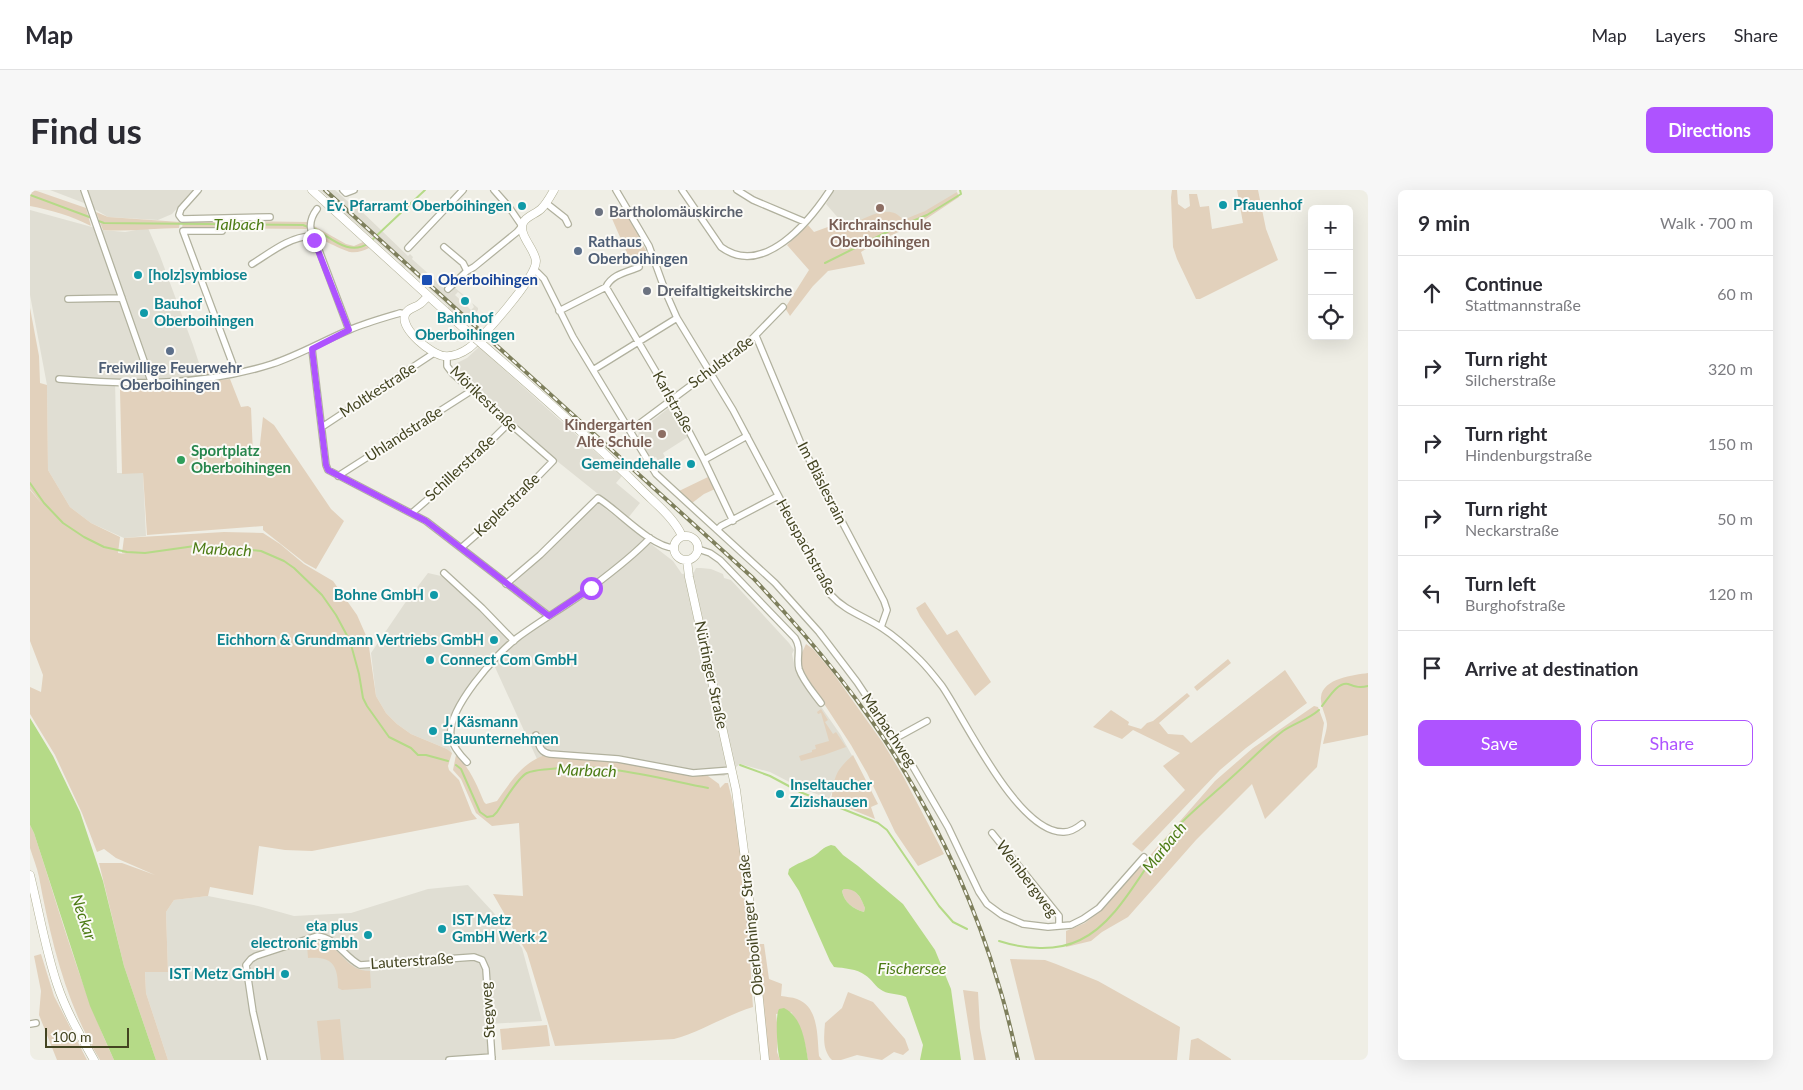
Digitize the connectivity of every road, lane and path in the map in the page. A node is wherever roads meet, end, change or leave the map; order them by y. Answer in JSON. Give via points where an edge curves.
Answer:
{"nodes":[{"id":1,"x":85,"y":190,"type":"edge"},
{"id":2,"x":198,"y":190,"type":"edge"},
{"id":3,"x":312,"y":190,"type":"edge"},
{"id":4,"x":354,"y":190,"type":"edge"},
{"id":5,"x":463,"y":190,"type":"edge"},
{"id":6,"x":494,"y":190,"type":"edge"},
{"id":7,"x":554,"y":190,"type":"edge"},
{"id":8,"x":616,"y":190,"type":"edge"},
{"id":9,"x":682,"y":190,"type":"edge"},
{"id":10,"x":737,"y":190,"type":"edge"},
{"id":11,"x":830,"y":190,"type":"edge"},
{"id":12,"x":344,"y":191,"type":"edge"},
{"id":13,"x":546,"y":202,"type":"junction"},
{"id":14,"x":318,"y":209,"type":"dead end"},
{"id":15,"x":270,"y":217,"type":"dead end"},
{"id":16,"x":805,"y":222,"type":"junction"},
{"id":17,"x":568,"y":224,"type":"dead end"},
{"id":18,"x":522,"y":226,"type":"junction"},
{"id":19,"x":311,"y":230,"type":"junction"},
{"id":20,"x":222,"y":231,"type":"dead end"},
{"id":21,"x":444,"y":247,"type":"dead end"},
{"id":22,"x":408,"y":248,"type":"dead end"},
{"id":23,"x":252,"y":264,"type":"dead end"},
{"id":24,"x":640,"y":267,"type":"dead end"},
{"id":25,"x":468,"y":270,"type":"junction"},
{"id":26,"x":533,"y":271,"type":"junction"},
{"id":27,"x":606,"y":287,"type":"junction"},
{"id":28,"x":448,"y":288,"type":"dead end"},
{"id":29,"x":428,"y":296,"type":"junction"},
{"id":30,"x":122,"y":298,"type":"junction"},
{"id":31,"x":68,"y":299,"type":"dead end"},
{"id":32,"x":783,"y":307,"type":"dead end"},
{"id":33,"x":559,"y":311,"type":"junction"},
{"id":34,"x":405,"y":314,"type":"junction"},
{"id":35,"x":676,"y":318,"type":"junction"},
{"id":36,"x":349,"y":330,"type":"junction"},
{"id":37,"x":756,"y":336,"type":"junction"},
{"id":38,"x":638,"y":342,"type":"junction"},
{"id":39,"x":312,"y":349,"type":"junction"},
{"id":40,"x":434,"y":353,"type":"junction"},
{"id":41,"x":447,"y":356,"type":"junction"},
{"id":42,"x":593,"y":370,"type":"junction"},
{"id":43,"x":710,"y":372,"type":"junction"},
{"id":44,"x":236,"y":373,"type":"junction"},
{"id":45,"x":59,"y":379,"type":"dead end"},
{"id":46,"x":151,"y":382,"type":"junction"},
{"id":47,"x":471,"y":391,"type":"junction"},
{"id":48,"x":672,"y":399,"type":"junction"},
{"id":49,"x":508,"y":424,"type":"junction"},
{"id":50,"x":322,"y":427,"type":"junction"},
{"id":51,"x":632,"y":433,"type":"junction"},
{"id":52,"x":747,"y":436,"type":"junction"},
{"id":53,"x":704,"y":460,"type":"junction"},
{"id":54,"x":553,"y":461,"type":"joint"},
{"id":55,"x":338,"y":476,"type":"junction"},
{"id":56,"x":778,"y":496,"type":"junction"},
{"id":57,"x":412,"y":513,"type":"junction"},
{"id":58,"x":733,"y":521,"type":"junction"},
{"id":59,"x":718,"y":529,"type":"junction"},
{"id":60,"x":682,"y":536,"type":"junction"},
{"id":61,"x":650,"y":538,"type":"junction"},
{"id":62,"x":461,"y":548,"type":"junction"},
{"id":63,"x":674,"y":548,"type":"junction"},
{"id":64,"x":698,"y":549,"type":"junction"},
{"id":65,"x":688,"y":560,"type":"junction"},
{"id":66,"x":444,"y":573,"type":"dead end"},
{"id":67,"x":506,"y":584,"type":"junction"},
{"id":68,"x":549,"y":616,"type":"junction"},
{"id":69,"x":881,"y":627,"type":"junction"},
{"id":70,"x":514,"y":641,"type":"junction"},
{"id":71,"x":821,"y":703,"type":"dead end"},
{"id":72,"x":927,"y":721,"type":"dead end"},
{"id":73,"x":536,"y":735,"type":"dead end"},
{"id":74,"x":896,"y":738,"type":"junction"},
{"id":75,"x":467,"y":762,"type":"dead end"},
{"id":76,"x":732,"y":770,"type":"junction"},
{"id":77,"x":736,"y":790,"type":"joint"},
{"id":78,"x":1082,"y":824,"type":"dead end"},
{"id":79,"x":992,"y":833,"type":"dead end"},
{"id":80,"x":1144,"y":857,"type":"dead end"},
{"id":81,"x":30,"y":875,"type":"edge"},
{"id":82,"x":1059,"y":926,"type":"junction"},
{"id":83,"x":482,"y":960,"type":"joint"},
{"id":84,"x":492,"y":1058,"type":"edge"},
{"id":85,"x":94,"y":1060,"type":"edge"},
{"id":86,"x":264,"y":1060,"type":"edge"},
{"id":87,"x":448,"y":1060,"type":"edge"},
{"id":88,"x":765,"y":1060,"type":"edge"}],
"edges":[{"from":1,"to":30,"type":"street"},
{"from":2,"to":15,"type":"street","via":[[180,209],[182,219]]},
{"from":3,"to":29,"type":"main road"},
{"from":4,"to":12,"type":"street"},
{"from":5,"to":22,"type":"street"},
{"from":6,"to":18,"type":"street"},
{"from":7,"to":13,"type":"main road"},
{"from":8,"to":35,"type":"street","name":"Heuspachstraße","via":[[650,246]]},
{"from":9,"to":16,"type":"street","via":[[721,247],[737,256],[766,253]]},
{"from":10,"to":16,"type":"street"},
{"from":11,"to":16,"type":"street"},
{"from":13,"to":17,"type":"street","via":[[566,218]]},
{"from":13,"to":18,"type":"main road"},
{"from":14,"to":19,"type":"street","via":[[313,216]]},
{"from":18,"to":25,"type":"street"},
{"from":18,"to":26,"type":"main road","via":[[536,260]]},
{"from":19,"to":23,"type":"street"},
{"from":19,"to":36,"type":"street"},
{"from":20,"to":44,"type":"street","via":[[183,231]]},
{"from":21,"to":25,"type":"street"},
{"from":24,"to":27,"type":"street","via":[[621,273]]},
{"from":25,"to":28,"type":"street"},
{"from":26,"to":33,"type":"street","via":[[544,279]]},
{"from":26,"to":41,"type":"main road","via":[[475,342],[462,352]]},
{"from":27,"to":33,"type":"street"},
{"from":27,"to":38,"type":"street","name":"Karlstraße"},
{"from":29,"to":34,"type":"main road"},
{"from":29,"to":60,"type":"main road","bridge":true,"via":[[626,474]]},
{"from":30,"to":31,"type":"street"},
{"from":30,"to":46,"type":"street"},
{"from":32,"to":37,"type":"street","name":"Schulstraße"},
{"from":33,"to":42,"type":"street"},
{"from":34,"to":36,"type":"street"},
{"from":34,"to":40,"type":"main road","name":"Mörikestraße","via":[[404,321],[409,331]]},
{"from":35,"to":38,"type":"street"},
{"from":35,"to":43,"type":"street","name":"Heuspachstraße"},
{"from":36,"to":39,"type":"street"},
{"from":37,"to":43,"type":"street","name":"Schulstraße"},
{"from":37,"to":69,"type":"street","name":"Im Bläslesrain","via":[[806,453],[884,601],[887,610]]},
{"from":38,"to":42,"type":"street"},
{"from":38,"to":48,"type":"street","name":"Karlstraße"},
{"from":39,"to":44,"type":"street"},
{"from":39,"to":50,"type":"street"},
{"from":40,"to":41,"type":"main road","name":"Mörikestraße"},
{"from":40,"to":50,"type":"street","name":"Moltkestraße"},
{"from":41,"to":47,"type":"street","name":"Mörikestraße","via":[[447,366]]},
{"from":42,"to":51,"type":"street"},
{"from":43,"to":48,"type":"street","name":"Schulstraße"},
{"from":43,"to":52,"type":"street","name":"Heuspachstraße"},
{"from":44,"to":46,"type":"street","via":[[212,379]]},
{"from":45,"to":46,"type":"street"},
{"from":47,"to":49,"type":"street","name":"Mörikestraße"},
{"from":47,"to":55,"type":"street","name":"Uhlandstraße"},
{"from":48,"to":51,"type":"street","name":"Schulstraße"},
{"from":48,"to":53,"type":"street","name":"Karlstraße"},
{"from":49,"to":54,"type":"street","name":"Mörikestraße"},
{"from":49,"to":57,"type":"street","name":"Schillerstraße","via":[[458,474]]},
{"from":50,"to":55,"type":"street","via":[[326,465]]},
{"from":51,"to":59,"type":"street","name":"Marbachweg","via":[[656,474]]},
{"from":52,"to":53,"type":"street"},
{"from":52,"to":56,"type":"street","name":"Heuspachstraße"},
{"from":53,"to":58,"type":"street","name":"Karlstraße"},
{"from":54,"to":62,"type":"street","name":"Keplerstraße","via":[[507,508]]},
{"from":55,"to":57,"type":"street"},
{"from":56,"to":58,"type":"street"},
{"from":56,"to":69,"type":"street","name":"Heuspachstraße","via":[[831,595],[844,608]]},
{"from":57,"to":62,"type":"street"},
{"from":58,"to":59,"type":"street"},
{"from":59,"to":74,"type":"street","name":"Marbachweg","via":[[775,583],[820,632]]},
{"from":60,"to":63,"type":"main road"},
{"from":60,"to":64,"type":"main road","via":[[694,538]]},
{"from":61,"to":63,"type":"street","via":[[665,547]]},
{"from":61,"to":67,"type":"street","via":[[598,498]]},
{"from":61,"to":68,"type":"street","via":[[591,588]]},
{"from":62,"to":67,"type":"street"},
{"from":63,"to":65,"type":"main road","via":[[677,556]]},
{"from":64,"to":65,"type":"main road"},
{"from":64,"to":71,"type":"street","via":[[720,560],[795,638],[800,646],[800,672]]},
{"from":65,"to":76,"type":"main road","name":"Nürtinger Straße"},
{"from":66,"to":70,"type":"street"},
{"from":67,"to":68,"type":"street"},
{"from":68,"to":70,"type":"street"},
{"from":69,"to":78,"type":"street","name":"Heuspachstraße","via":[[895,637],[942,686],[985,758],[1024,809],[1055,830],[1065,832]]},
{"from":70,"to":75,"type":"street","via":[[472,686],[455,714],[451,736],[456,750]]},
{"from":72,"to":74,"type":"street"},
{"from":73,"to":76,"type":"street","via":[[544,753],[618,759],[694,773]]},
{"from":74,"to":82,"type":"street","name":"Marbachweg","via":[[948,827],[987,904],[1023,924]]},
{"from":76,"to":77,"type":"main road","name":"Nürtinger Straße"},
{"from":77,"to":88,"type":"main road","name":"Oberboihinger Straße","via":[[746,859]]},
{"from":79,"to":82,"type":"street","name":"Weinbergweg","via":[[1059,916]]},
{"from":80,"to":82,"type":"street","name":"Marbachweg","via":[[1099,908],[1077,922]]},
{"from":81,"to":85,"type":"main road","via":[[62,997]]},
{"from":83,"to":84,"type":"street","name":"Stegweg","via":[[486,969]]},
{"from":83,"to":86,"type":"street","name":"Lauterstraße","via":[[474,957],[360,965],[333,941],[317,936],[251,959],[246,969]]},
{"from":84,"to":87,"type":"street"}]}
